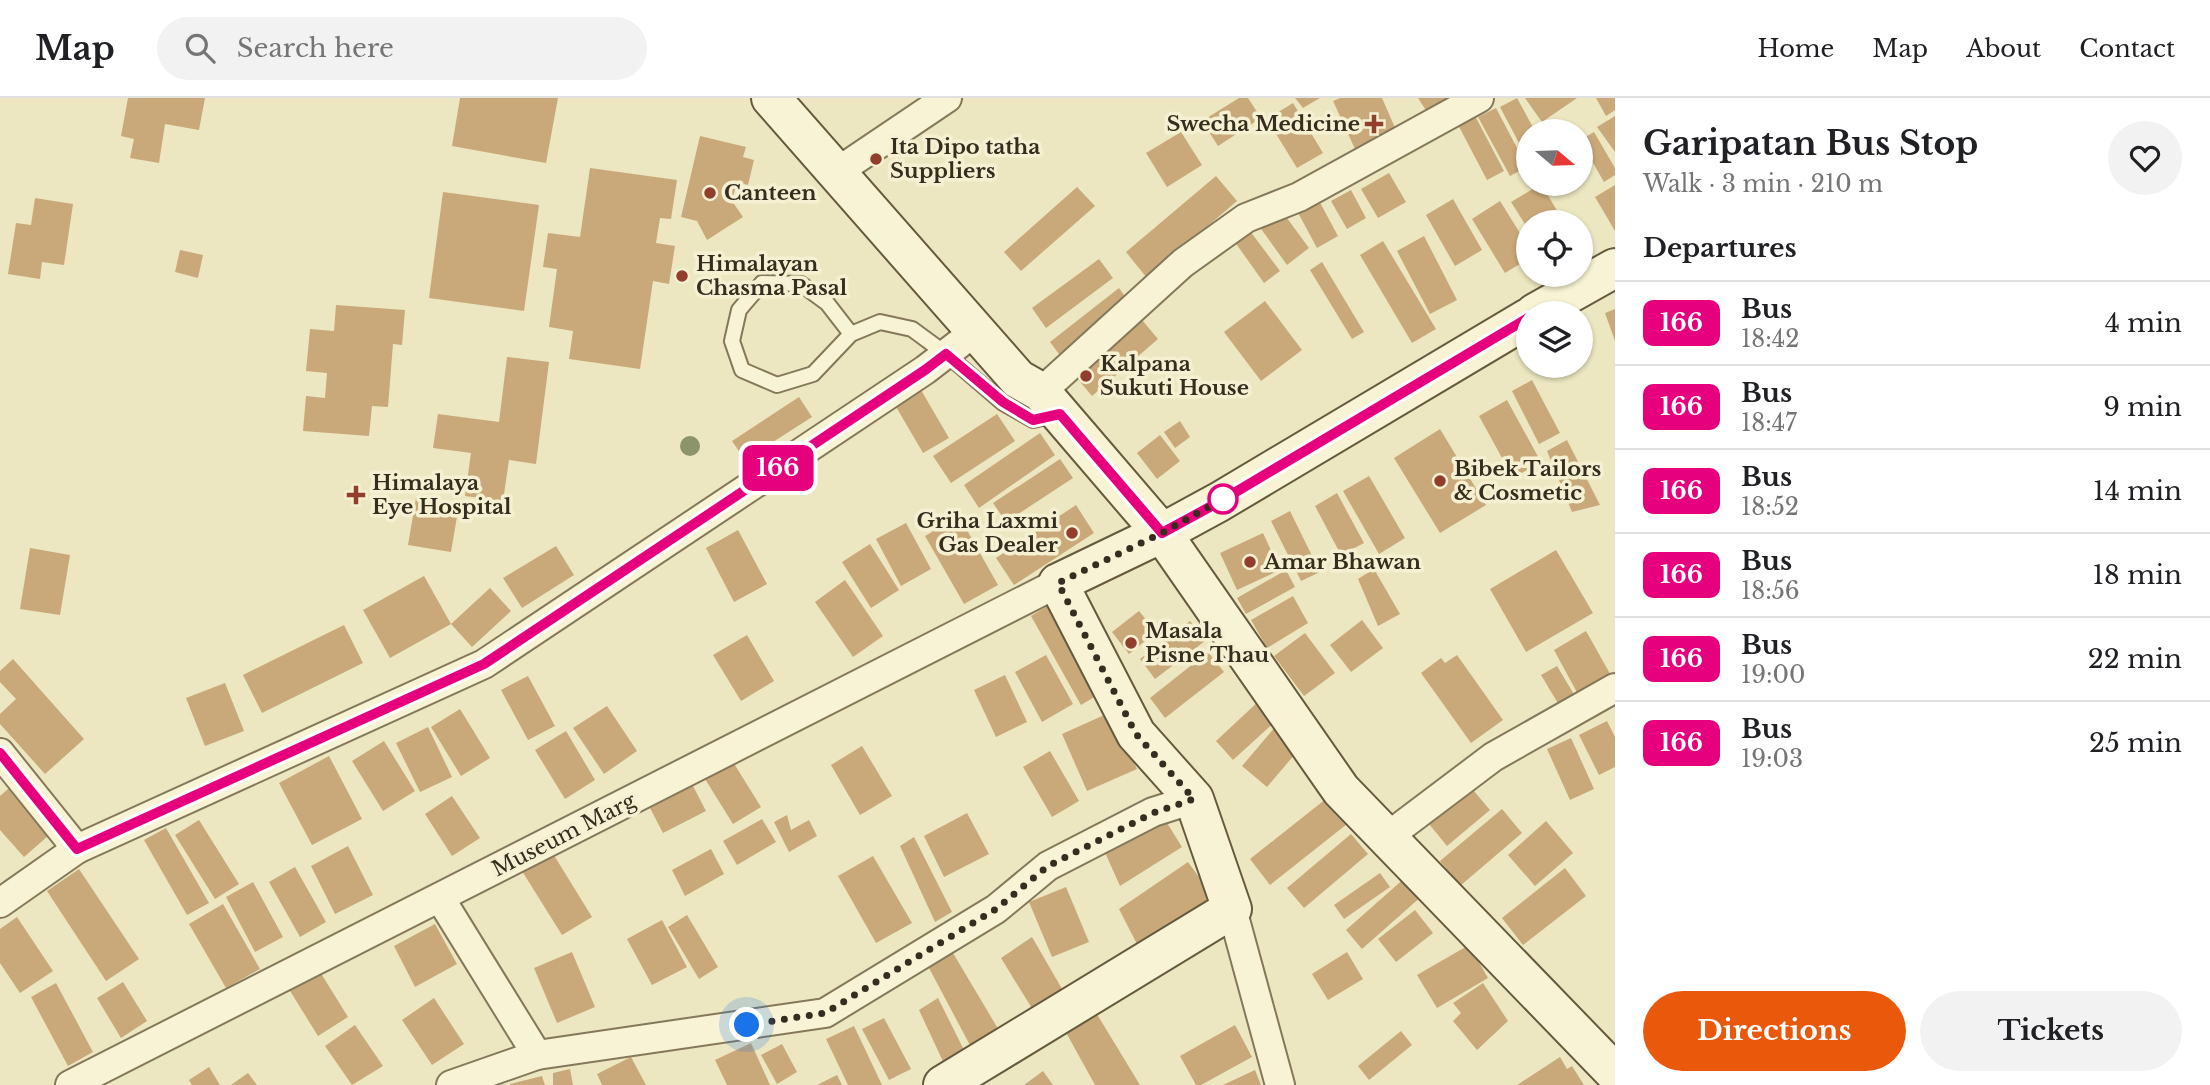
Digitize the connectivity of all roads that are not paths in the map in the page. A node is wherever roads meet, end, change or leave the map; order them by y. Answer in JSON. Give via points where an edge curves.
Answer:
{"nodes":[{"id":1,"x":771,"y":98,"type":"edge"},
{"id":2,"x":947,"y":98,"type":"edge"},
{"id":3,"x":1479,"y":98,"type":"edge"},
{"id":4,"x":837,"y":172,"type":"junction"},
{"id":5,"x":1615,"y":268,"type":"edge"},
{"id":6,"x":1556,"y":301,"type":"edge"},
{"id":7,"x":1516,"y":325,"type":"edge"},
{"id":8,"x":977,"y":330,"type":"junction"},
{"id":9,"x":851,"y":334,"type":"junction"},
{"id":10,"x":946,"y":354,"type":"junction"},
{"id":11,"x":1050,"y":403,"type":"junction"},
{"id":12,"x":1162,"y":533,"type":"junction"},
{"id":13,"x":1058,"y":583,"type":"junction"},
{"id":14,"x":1615,"y":688,"type":"edge"},
{"id":15,"x":0,"y":753,"type":"edge"},
{"id":16,"x":1194,"y":799,"type":"junction"},
{"id":17,"x":1387,"y":837,"type":"junction"},
{"id":18,"x":77,"y":849,"type":"junction"},
{"id":19,"x":440,"y":898,"type":"junction"},
{"id":20,"x":0,"y":903,"type":"edge"},
{"id":21,"x":1233,"y":909,"type":"junction"},
{"id":22,"x":537,"y":1055,"type":"junction"},
{"id":23,"x":1615,"y":1073,"type":"edge"},
{"id":24,"x":70,"y":1085,"type":"edge"},
{"id":25,"x":451,"y":1085,"type":"edge"},
{"id":26,"x":943,"y":1085,"type":"edge"},
{"id":27,"x":1280,"y":1085,"type":"edge"}],
"edges":[{"from":1,"to":4,"type":"main road"},
{"from":2,"to":4,"type":"street"},
{"from":3,"to":11,"type":"street","via":[[1299,197],[1245,218],[1183,263]]},
{"from":4,"to":8,"type":"main road"},
{"from":5,"to":6,"type":"main road"},
{"from":7,"to":12,"type":"main road"},
{"from":8,"to":10,"type":"street"},
{"from":8,"to":11,"type":"main road","via":[[1018,379]]},
{"from":9,"to":9,"type":"lane","via":[[813,374],[778,385],[742,370],[732,341],[739,310],[762,283],[801,284],[827,303]]},
{"from":9,"to":10,"type":"lane","via":[[880,322],[912,329]]},
{"from":10,"to":11,"type":"lane","via":[[1003,402],[1033,420]]},
{"from":10,"to":18,"type":"street","via":[[484,664]]},
{"from":11,"to":12,"type":"main road"},
{"from":12,"to":13,"type":"main road"},
{"from":12,"to":17,"type":"main road","via":[[1341,790]]},
{"from":13,"to":16,"type":"main road","via":[[1136,734]]},
{"from":13,"to":19,"type":"street","name":"Museum Marg"},
{"from":14,"to":17,"type":"street","via":[[1493,757]]},
{"from":15,"to":18,"type":"street"},
{"from":16,"to":21,"type":"main road"},
{"from":16,"to":22,"type":"street","via":[[1153,813],[1048,866],[996,909],[825,1013]]},
{"from":17,"to":23,"type":"main road"},
{"from":18,"to":20,"type":"street"},
{"from":19,"to":22,"type":"street"},
{"from":19,"to":24,"type":"street","name":"Museum Marg"},
{"from":21,"to":26,"type":"main road"},
{"from":21,"to":27,"type":"street"},
{"from":22,"to":25,"type":"street"}]}
